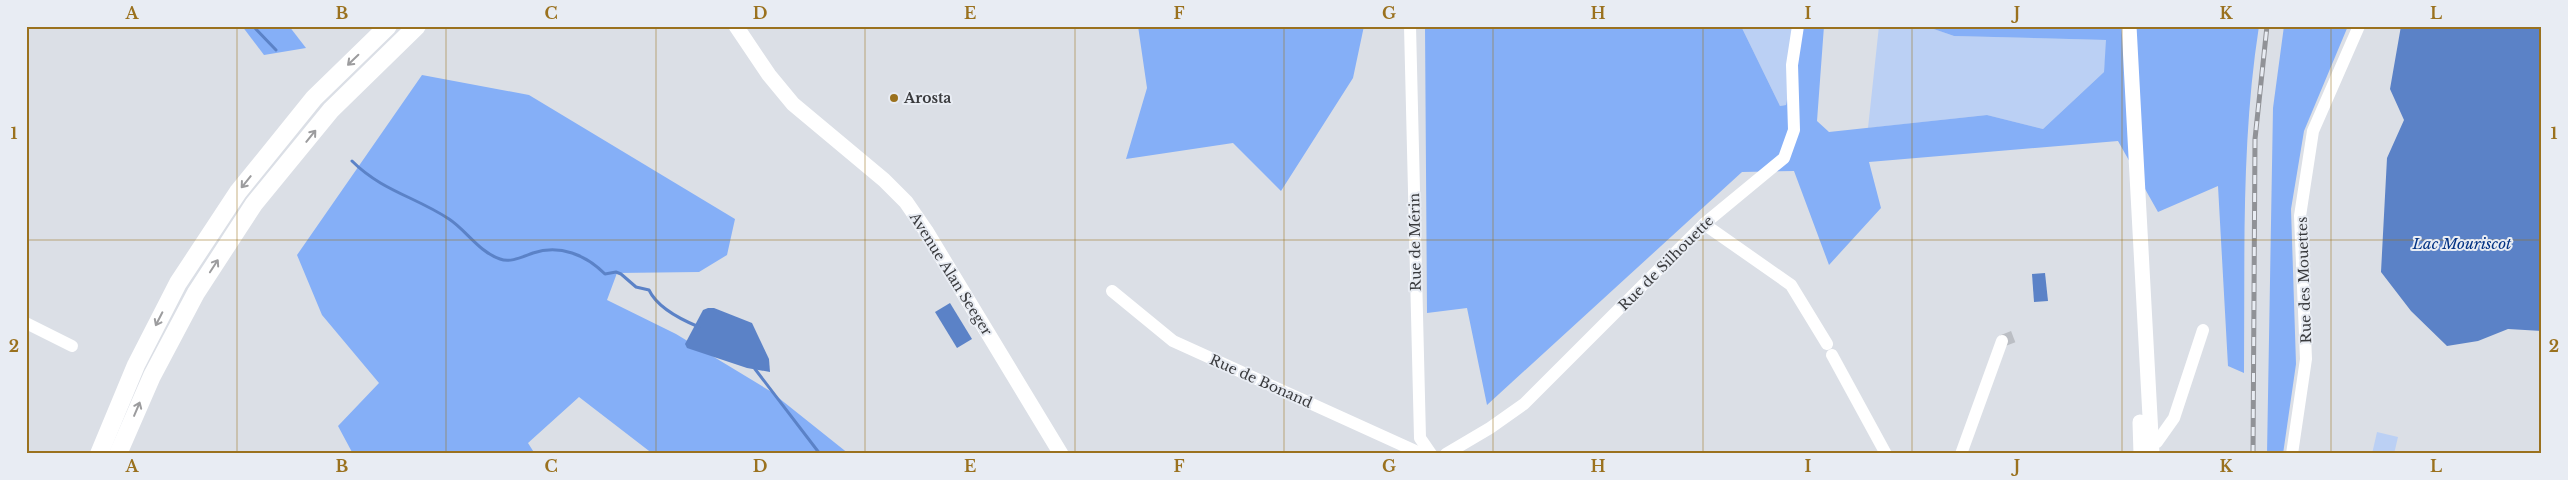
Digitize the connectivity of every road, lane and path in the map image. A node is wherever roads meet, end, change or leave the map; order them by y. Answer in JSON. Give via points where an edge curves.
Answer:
{"nodes":[{"id":1,"x":388,"y":26,"type":"edge"},
{"id":2,"x":417,"y":26,"type":"edge"},
{"id":3,"x":736,"y":26,"type":"edge"},
{"id":4,"x":1410,"y":26,"type":"edge"},
{"id":5,"x":1798,"y":26,"type":"edge"},
{"id":6,"x":2129,"y":26,"type":"edge"},
{"id":7,"x":2359,"y":26,"type":"edge"},
{"id":8,"x":1704,"y":224,"type":"junction"},
{"id":9,"x":1112,"y":291,"type":"dead end"},
{"id":10,"x":2142,"y":295,"type":"junction"},
{"id":11,"x":26,"y":323,"type":"edge"},
{"id":12,"x":2203,"y":330,"type":"dead end"},
{"id":13,"x":2002,"y":341,"type":"dead end"},
{"id":14,"x":72,"y":346,"type":"dead end"},
{"id":15,"x":2156,"y":450,"type":"edge"},
{"id":16,"x":99,"y":454,"type":"edge"},
{"id":17,"x":118,"y":454,"type":"edge"},
{"id":18,"x":1061,"y":454,"type":"edge"},
{"id":19,"x":1422,"y":454,"type":"edge"},
{"id":20,"x":1431,"y":454,"type":"edge"},
{"id":21,"x":1446,"y":454,"type":"edge"},
{"id":22,"x":1886,"y":454,"type":"edge"},
{"id":23,"x":1961,"y":454,"type":"edge"},
{"id":24,"x":2141,"y":454,"type":"edge"},
{"id":25,"x":2292,"y":454,"type":"edge"}],
"edges":[{"from":1,"to":16,"type":"highway","one_way":true,"via":[[314,98],[238,192],[178,283],[136,365]]},
{"from":17,"to":2,"type":"highway","one_way":true,"via":[[152,376],[196,293],[254,204],[331,110]]},
{"from":3,"to":18,"type":"main road","name":"Avenue Alan Seeger","via":[[793,104],[906,202]]},
{"from":4,"to":20,"type":"street","name":"Rue de Mérin","via":[[1420,438]]},
{"from":5,"to":8,"type":"street","name":"Rue de Silhouette","via":[[1792,66],[1794,130],[1784,158]]},
{"from":6,"to":10,"type":"main road"},
{"from":7,"to":25,"type":"street","name":"Rue des Mouettes","via":[[2313,131],[2300,216],[2306,359]]},
{"from":8,"to":21,"type":"street","name":"Rue de Silhouette","via":[[1524,404]]},
{"from":8,"to":22,"type":"street","via":[[1791,285]]},
{"from":9,"to":19,"type":"street","name":"Rue de Bonand","via":[[1173,340]]},
{"from":10,"to":15,"type":"main road","via":[[2149,407]]},
{"from":10,"to":24,"type":"main road"},
{"from":11,"to":14,"type":"street"},
{"from":12,"to":15,"type":"street","via":[[2174,418]]},
{"from":13,"to":23,"type":"street"}]}
